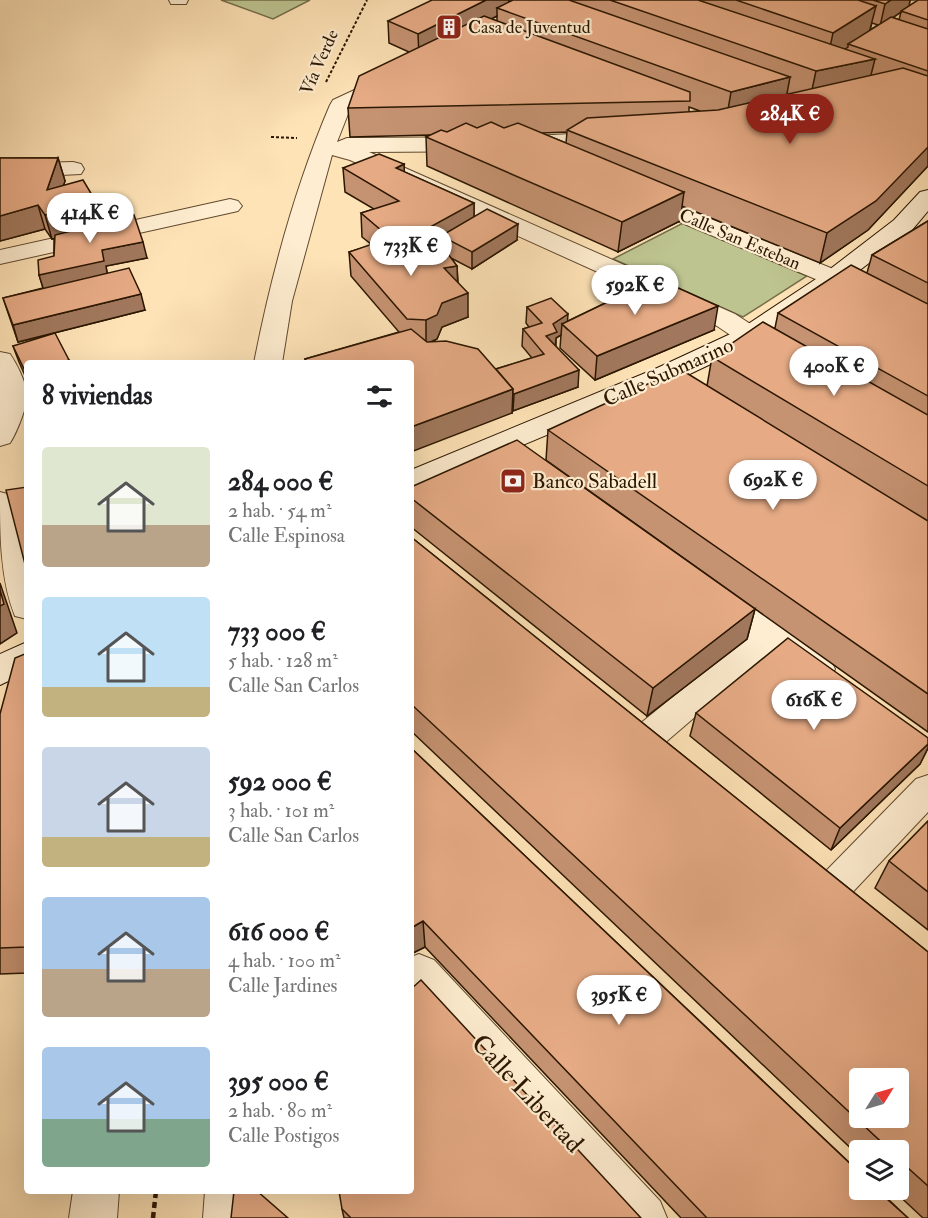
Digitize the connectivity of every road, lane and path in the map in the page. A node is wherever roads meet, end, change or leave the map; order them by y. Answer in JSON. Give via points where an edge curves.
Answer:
{"nodes":[{"id":1,"x":367,"y":0,"type":"edge"},
{"id":2,"x":787,"y":0,"type":"edge"},
{"id":3,"x":904,"y":0,"type":"edge"},
{"id":4,"x":926,"y":6,"type":"edge"},
{"id":5,"x":883,"y":33,"type":"junction"},
{"id":6,"x":865,"y":44,"type":"edge"},
{"id":7,"x":928,"y":48,"type":"edge"},
{"id":8,"x":404,"y":73,"type":"edge"},
{"id":9,"x":325,"y":85,"type":"dead end"},
{"id":10,"x":271,"y":136,"type":"dead end"},
{"id":11,"x":628,"y":138,"type":"edge"},
{"id":12,"x":312,"y":141,"type":"junction"},
{"id":13,"x":514,"y":144,"type":"junction"},
{"id":14,"x":557,"y":162,"type":"edge"},
{"id":15,"x":73,"y":170,"type":"dead end"},
{"id":16,"x":0,"y":171,"type":"edge"},
{"id":17,"x":622,"y":189,"type":"edge"},
{"id":18,"x":928,"y":196,"type":"edge"},
{"id":19,"x":230,"y":206,"type":"dead end"},
{"id":20,"x":903,"y":225,"type":"junction"},
{"id":21,"x":928,"y":237,"type":"edge"},
{"id":22,"x":0,"y":256,"type":"edge"},
{"id":23,"x":834,"y":278,"type":"junction"},
{"id":24,"x":928,"y":327,"type":"edge"},
{"id":25,"x":748,"y":336,"type":"junction"},
{"id":26,"x":0,"y":360,"type":"edge"},
{"id":27,"x":269,"y":360,"type":"edge"},
{"id":28,"x":799,"y":366,"type":"edge"},
{"id":29,"x":11,"y":421,"type":"edge"},
{"id":30,"x":502,"y":444,"type":"junction"},
{"id":31,"x":531,"y":465,"type":"edge"},
{"id":32,"x":414,"y":481,"type":"edge"},
{"id":33,"x":0,"y":503,"type":"edge"},
{"id":34,"x":693,"y":580,"type":"edge"},
{"id":35,"x":24,"y":595,"type":"edge"},
{"id":36,"x":770,"y":635,"type":"junction"},
{"id":37,"x":844,"y":688,"type":"edge"},
{"id":38,"x":621,"y":715,"type":"edge"},
{"id":39,"x":648,"y":737,"type":"junction"},
{"id":40,"x":676,"y":759,"type":"edge"},
{"id":41,"x":928,"y":789,"type":"edge"},
{"id":42,"x":807,"y":862,"type":"edge"},
{"id":43,"x":836,"y":885,"type":"junction"},
{"id":44,"x":863,"y":908,"type":"edge"},
{"id":45,"x":414,"y":977,"type":"edge"},
{"id":46,"x":96,"y":1194,"type":"edge"},
{"id":47,"x":156,"y":1194,"type":"edge"},
{"id":48,"x":228,"y":1194,"type":"edge"},
{"id":49,"x":93,"y":1218,"type":"edge"},
{"id":50,"x":153,"y":1218,"type":"edge"},
{"id":51,"x":227,"y":1218,"type":"edge"},
{"id":52,"x":643,"y":1218,"type":"edge"}],
"edges":[{"from":1,"to":9,"type":"path","name":"Vía Verde"},
{"from":2,"to":5,"type":"street"},
{"from":3,"to":4,"type":"street"},
{"from":4,"to":5,"type":"street"},
{"from":5,"to":6,"type":"street"},
{"from":5,"to":7,"type":"street"},
{"from":8,"to":12,"type":"street","via":[[341,105]]},
{"from":10,"to":12,"type":"path"},
{"from":11,"to":13,"type":"street"},
{"from":12,"to":13,"type":"street"},
{"from":12,"to":25,"type":"street","via":[[358,155],[726,320]]},
{"from":12,"to":27,"type":"street"},
{"from":13,"to":14,"type":"street"},
{"from":15,"to":16,"type":"street"},
{"from":17,"to":23,"type":"street","name":"Calle San Esteban"},
{"from":18,"to":20,"type":"street","name":"Calle Submarino"},
{"from":19,"to":22,"type":"street"},
{"from":20,"to":21,"type":"street"},
{"from":20,"to":23,"type":"street","name":"Calle Submarino"},
{"from":23,"to":24,"type":"street","name":"Calle San Esteban"},
{"from":23,"to":25,"type":"street","name":"Calle Submarino"},
{"from":25,"to":28,"type":"street"},
{"from":25,"to":30,"type":"street","name":"Calle Submarino"},
{"from":26,"to":29,"type":"street","via":[[14,395]]},
{"from":30,"to":31,"type":"street"},
{"from":30,"to":32,"type":"street","name":"Calle Submarino"},
{"from":33,"to":35,"type":"street"},
{"from":34,"to":36,"type":"street"},
{"from":36,"to":37,"type":"street"},
{"from":36,"to":39,"type":"street"},
{"from":38,"to":39,"type":"street"},
{"from":39,"to":40,"type":"street"},
{"from":41,"to":43,"type":"street"},
{"from":42,"to":43,"type":"street"},
{"from":43,"to":44,"type":"street"},
{"from":45,"to":52,"type":"street","name":"Calle Libertad","via":[[418,974]]},
{"from":46,"to":49,"type":"street"},
{"from":47,"to":50,"type":"path"},
{"from":48,"to":51,"type":"street"}]}
